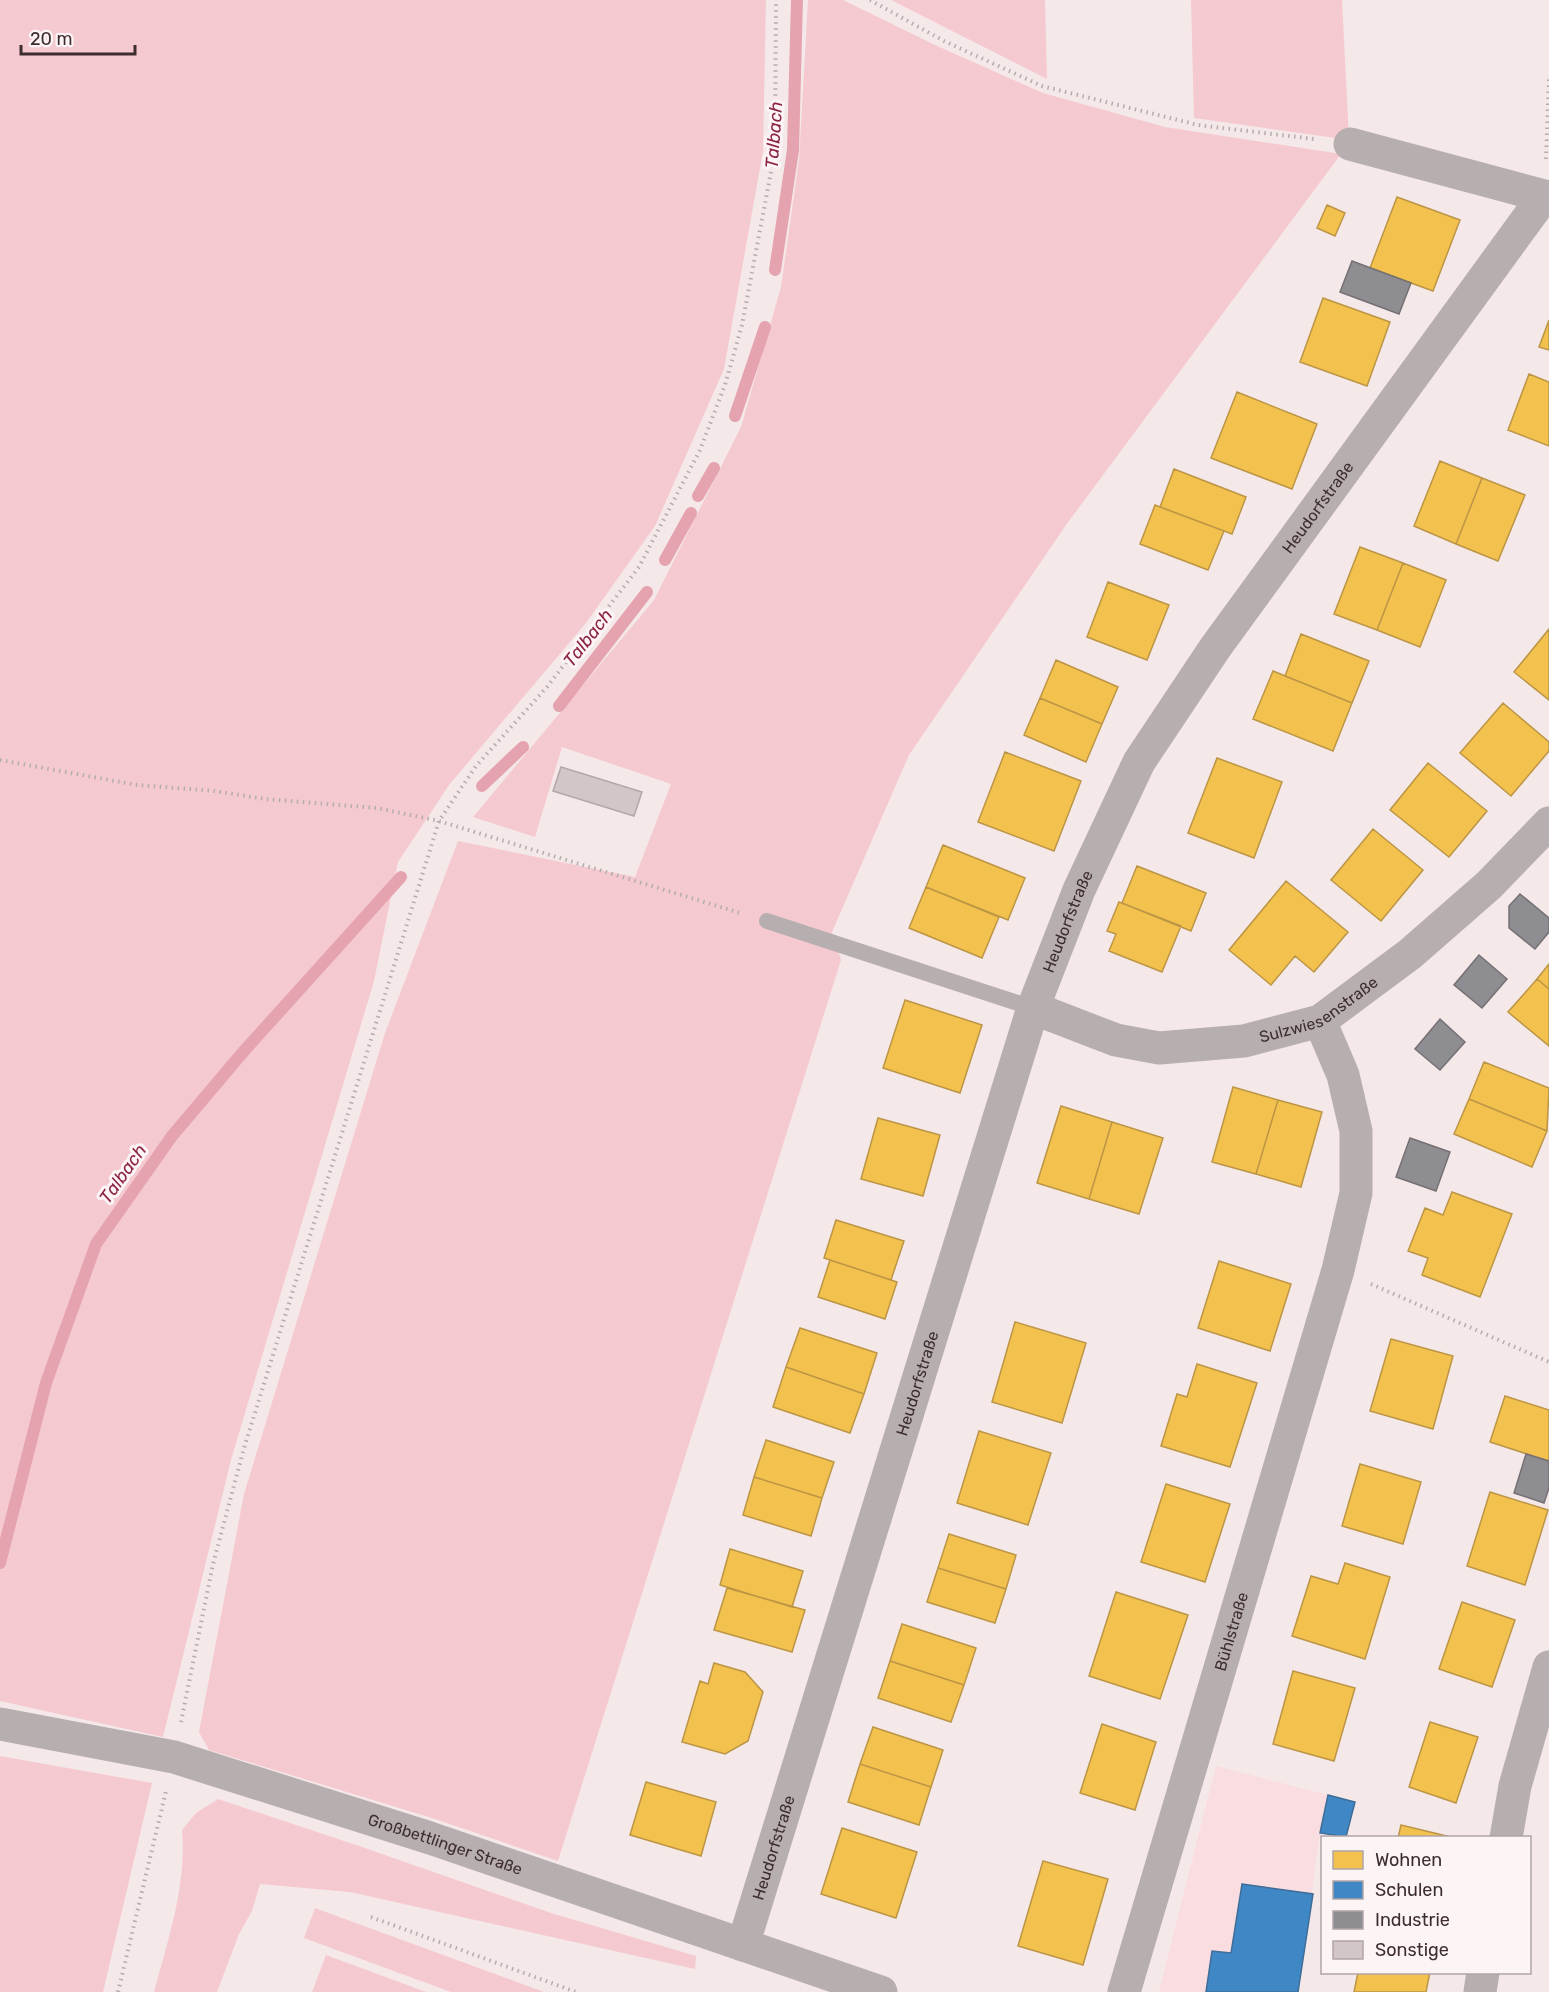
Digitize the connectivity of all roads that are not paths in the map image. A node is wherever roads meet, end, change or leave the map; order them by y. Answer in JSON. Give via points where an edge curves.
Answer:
{"nodes":[{"id":1,"x":1350,"y":144,"type":"road end"},
{"id":2,"x":1549,"y":823,"type":"edge"},
{"id":3,"x":767,"y":921,"type":"road end"},
{"id":4,"x":1033,"y":1008,"type":"junction"},
{"id":5,"x":1320,"y":1021,"type":"junction"},
{"id":6,"x":1549,"y":1667,"type":"edge"},
{"id":7,"x":0,"y":1724,"type":"edge"},
{"id":8,"x":1506,"y":1836,"type":"edge"},
{"id":9,"x":743,"y":1945,"type":"junction"},
{"id":10,"x":1483,"y":1974,"type":"edge"},
{"id":11,"x":881,"y":1992,"type":"edge"},
{"id":12,"x":1124,"y":1992,"type":"edge"},
{"id":13,"x":1480,"y":1992,"type":"edge"}],
"edges":[{"from":1,"to":4,"type":"street","name":"Heudorfstraße","via":[[1544,196],[1215,648],[1139,762],[1079,890]]},
{"from":2,"to":5,"type":"street","name":"Sulzwiesenstraße","via":[[1489,885],[1410,954]]},
{"from":3,"to":4,"type":"lane"},
{"from":4,"to":5,"type":"street","name":"Sulzwiesenstraße","via":[[1116,1040],[1159,1048],[1244,1041]]},
{"from":4,"to":9,"type":"street","name":"Heudorfstraße"},
{"from":5,"to":12,"type":"street","name":"Bühlstraße","via":[[1344,1075],[1356,1131],[1356,1193],[1338,1270]]},
{"from":6,"to":8,"type":"street","via":[[1515,1786]]},
{"from":7,"to":9,"type":"street","name":"Großbettlinger Straße","via":[[174,1757],[430,1838]]},
{"from":9,"to":11,"type":"street","name":"Großbettlinger Straße"},
{"from":10,"to":13,"type":"street"}]}
